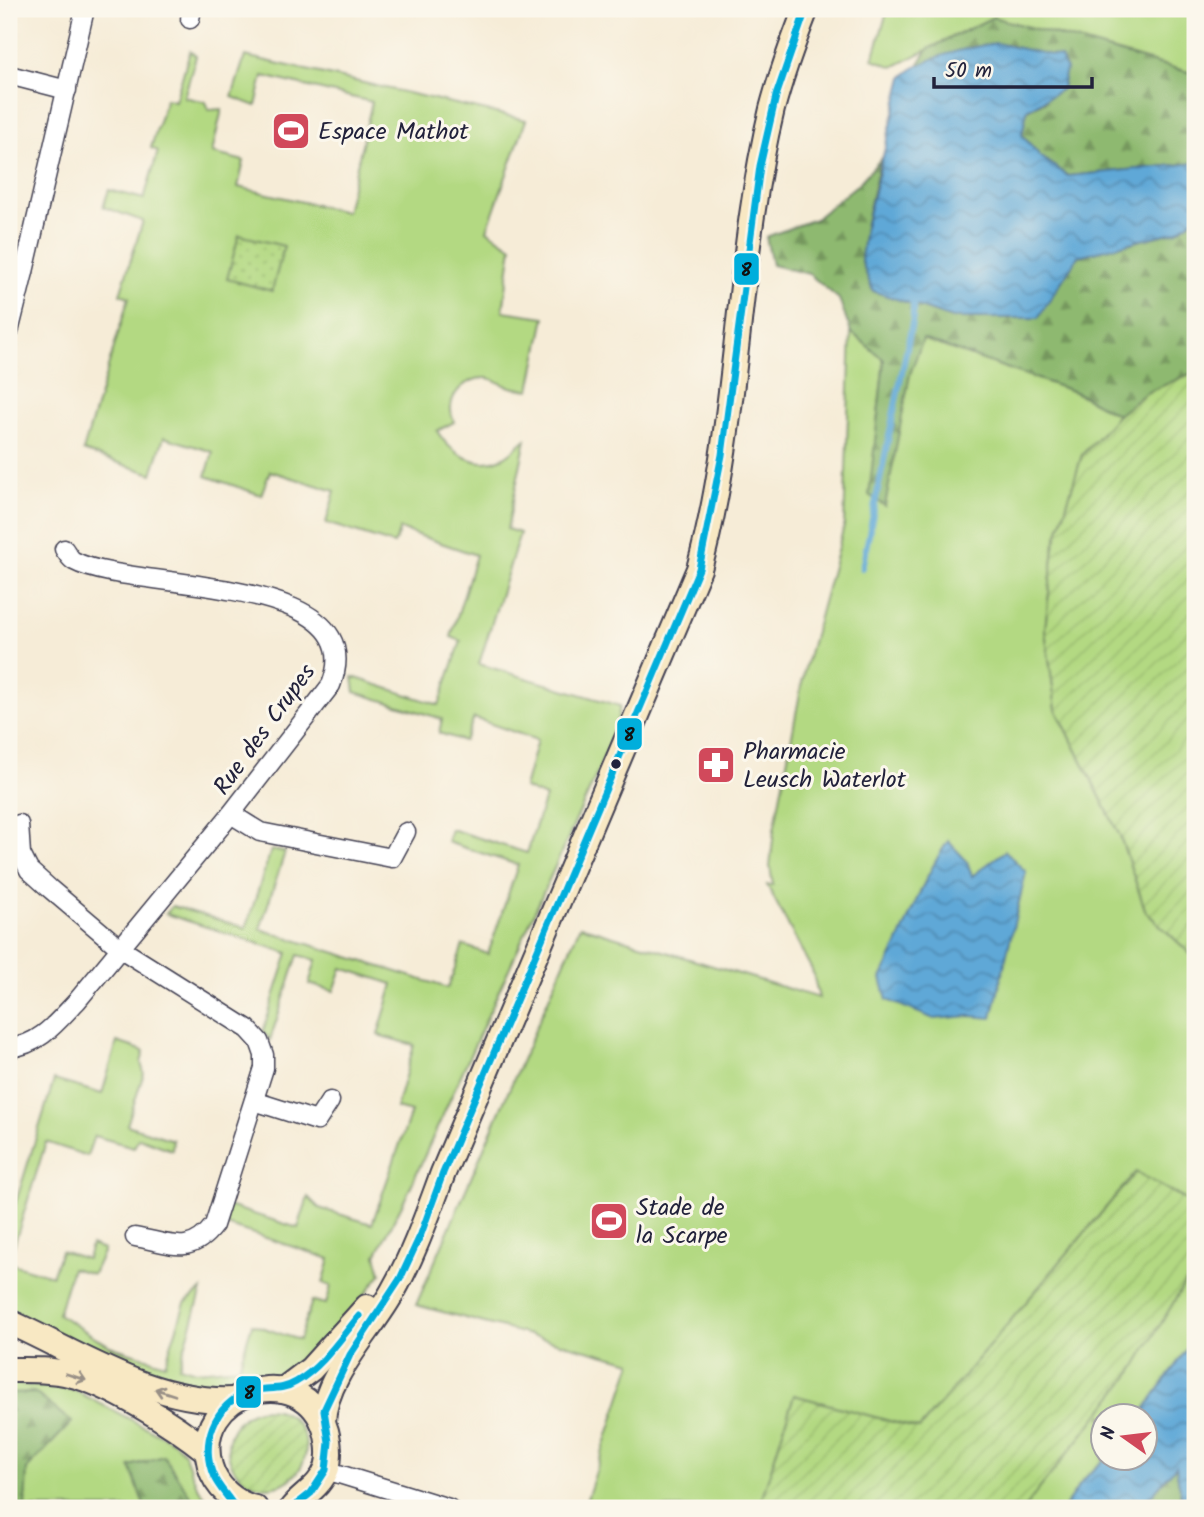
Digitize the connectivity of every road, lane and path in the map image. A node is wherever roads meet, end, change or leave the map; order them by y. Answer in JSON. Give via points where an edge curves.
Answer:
{"nodes":[{"id":1,"x":85,"y":9,"type":"edge"},
{"id":2,"x":806,"y":9,"type":"edge"},
{"id":3,"x":9,"y":75,"type":"edge"},
{"id":4,"x":67,"y":90,"type":"junction"},
{"id":5,"x":16,"y":270,"type":"edge"},
{"id":6,"x":9,"y":332,"type":"edge"},
{"id":7,"x":64,"y":549,"type":"dead end"},
{"id":8,"x":231,"y":814,"type":"junction"},
{"id":9,"x":19,"y":824,"type":"dead end"},
{"id":10,"x":406,"y":832,"type":"dead end"},
{"id":11,"x":121,"y":948,"type":"junction"},
{"id":12,"x":9,"y":1048,"type":"edge"},
{"id":13,"x":254,"y":1101,"type":"junction"},
{"id":14,"x":330,"y":1101,"type":"dead end"},
{"id":15,"x":443,"y":1173,"type":"junction"},
{"id":16,"x":135,"y":1237,"type":"dead end"},
{"id":17,"x":9,"y":1322,"type":"edge"},
{"id":18,"x":9,"y":1370,"type":"edge"},
{"id":19,"x":283,"y":1390,"type":"junction"},
{"id":20,"x":232,"y":1400,"type":"junction"},
{"id":21,"x":323,"y":1422,"type":"junction"},
{"id":22,"x":207,"y":1451,"type":"junction"},
{"id":23,"x":326,"y":1470,"type":"junction"},
{"id":24,"x":233,"y":1503,"type":"edge"},
{"id":25,"x":290,"y":1507,"type":"edge"},
{"id":26,"x":255,"y":1508,"type":"edge"},
{"id":27,"x":449,"y":1508,"type":"edge"}],
"edges":[{"from":1,"to":4,"type":"street"},
{"from":2,"to":15,"type":"main road","via":[[772,112],[721,477],[699,569]]},
{"from":3,"to":4,"type":"street"},
{"from":4,"to":5,"type":"street"},
{"from":5,"to":6,"type":"street"},
{"from":7,"to":8,"type":"street","name":"Rue des Crupes","via":[[72,561],[127,576],[260,597],[304,612],[327,629],[336,645],[339,666],[331,685]]},
{"from":8,"to":10,"type":"street","via":[[260,832],[392,858]]},
{"from":8,"to":11,"type":"street","name":"Rue des Crupes"},
{"from":9,"to":11,"type":"street","via":[[21,854],[30,870]]},
{"from":11,"to":12,"type":"street","name":"Rue des Crupes","via":[[50,1030],[35,1041]]},
{"from":11,"to":13,"type":"street","via":[[259,1041],[264,1069]]},
{"from":13,"to":14,"type":"street","via":[[317,1121]]},
{"from":13,"to":16,"type":"street","via":[[214,1225],[203,1240],[181,1246]]},
{"from":15,"to":19,"type":"main road","via":[[382,1287],[327,1353]]},
{"from":15,"to":21,"type":"main road","via":[[400,1279],[350,1355],[324,1410]]},
{"from":20,"to":17,"type":"main road","one_way":true,"via":[[163,1392]]},
{"from":18,"to":22,"type":"main road","one_way":true,"via":[[48,1370],[90,1381]]},
{"from":19,"to":20,"type":"main road","via":[[261,1389]]},
{"from":19,"to":21,"type":"main road","via":[[306,1401]]},
{"from":20,"to":22,"type":"main road","via":[[211,1428]]},
{"from":21,"to":23,"type":"main road","via":[[329,1442]]},
{"from":22,"to":24,"type":"main road","via":[[215,1478]]},
{"from":23,"to":25,"type":"main road","via":[[312,1493]]},
{"from":23,"to":27,"type":"street"},
{"from":24,"to":26,"type":"main road"}]}
